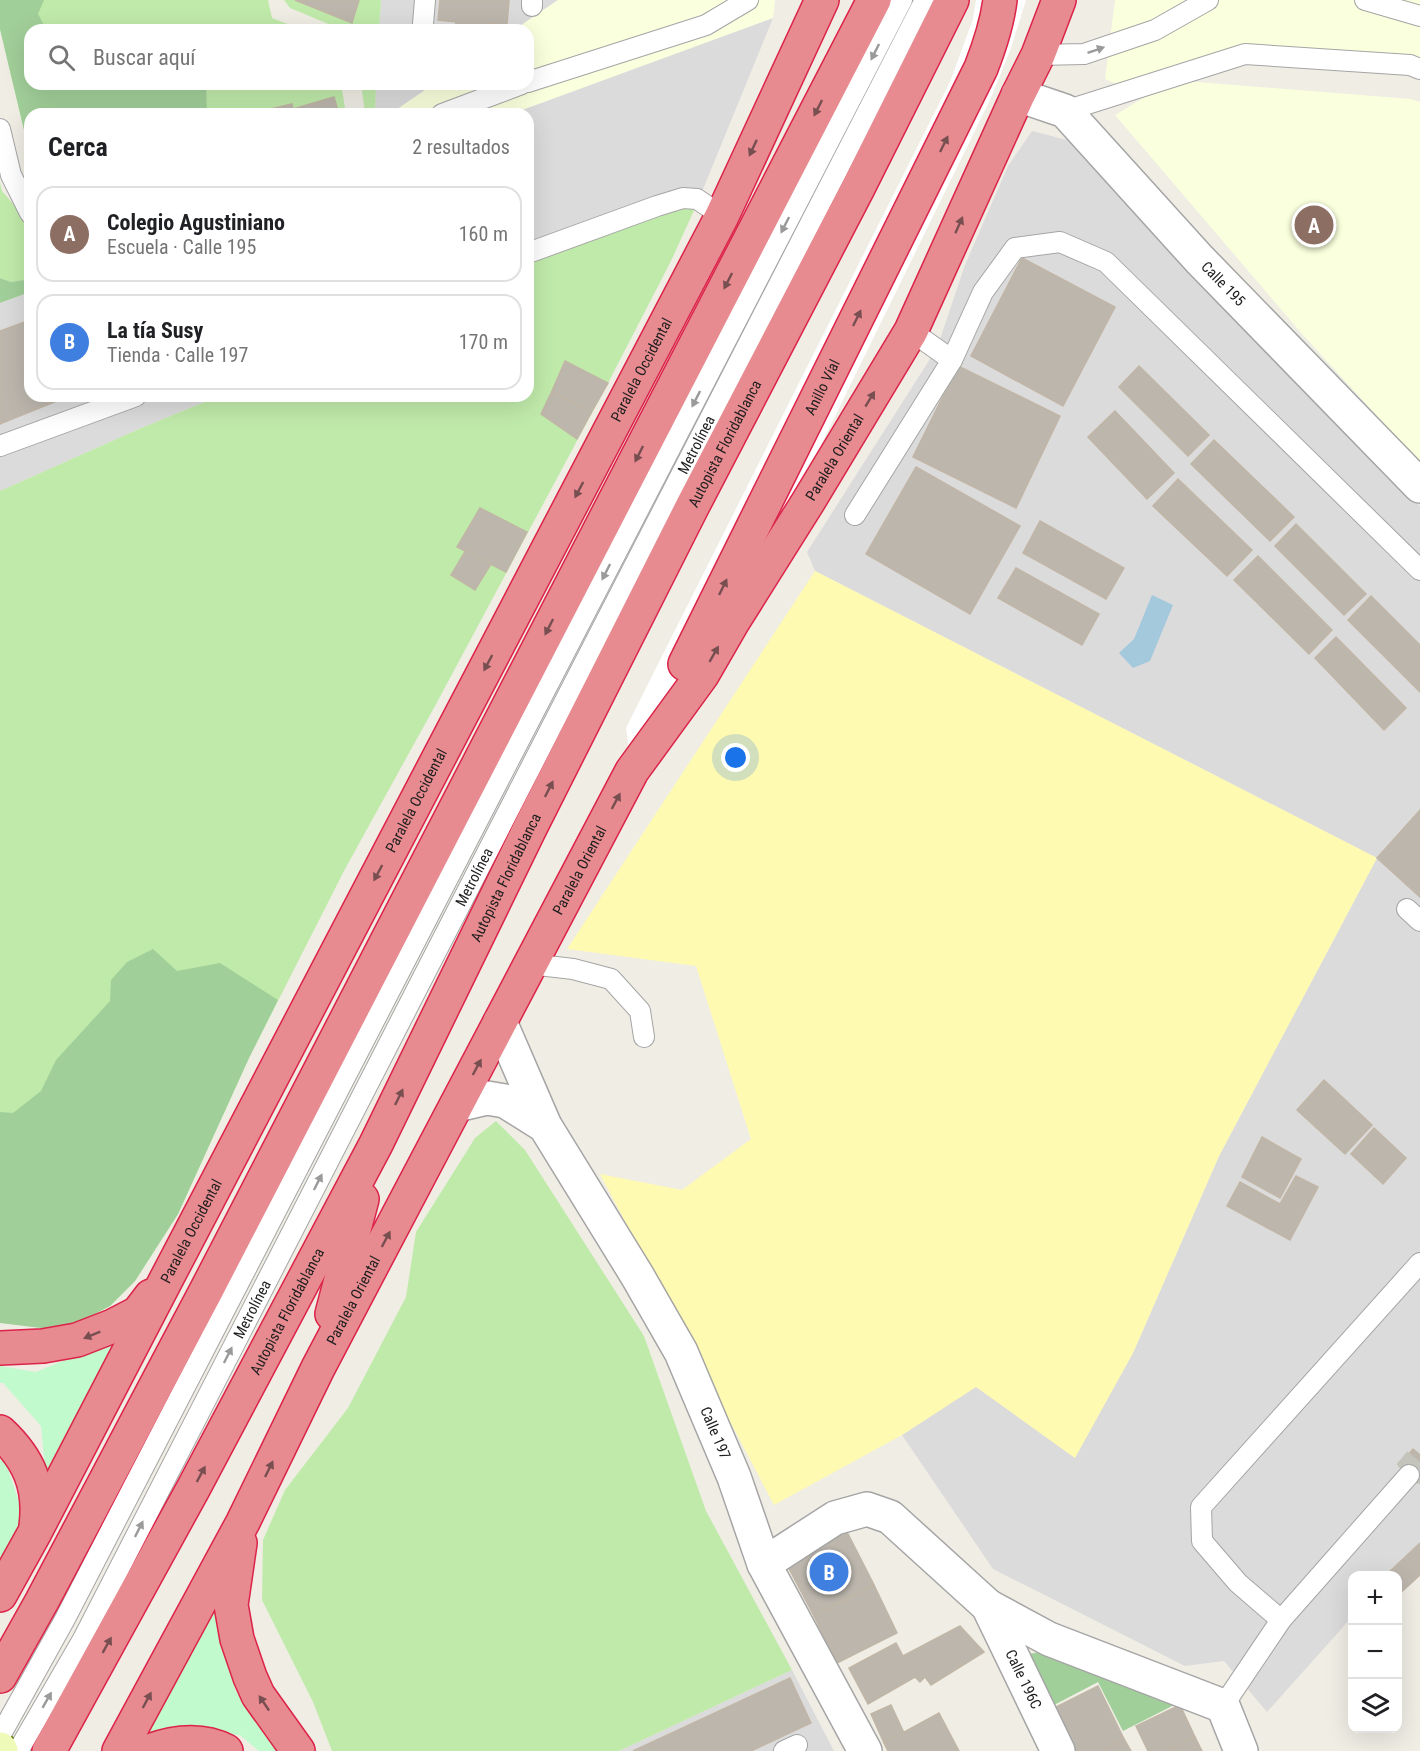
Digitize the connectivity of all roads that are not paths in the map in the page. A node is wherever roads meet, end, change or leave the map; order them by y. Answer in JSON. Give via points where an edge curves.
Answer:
{"nodes":[{"id":1,"x":424,"y":0,"type":"edge"},
{"id":2,"x":748,"y":0,"type":"edge"},
{"id":3,"x":822,"y":0,"type":"edge"},
{"id":4,"x":874,"y":0,"type":"edge"},
{"id":5,"x":902,"y":0,"type":"edge"},
{"id":6,"x":925,"y":0,"type":"edge"},
{"id":7,"x":952,"y":0,"type":"edge"},
{"id":8,"x":1000,"y":0,"type":"edge"},
{"id":9,"x":1059,"y":0,"type":"edge"},
{"id":10,"x":1208,"y":0,"type":"edge"},
{"id":11,"x":1365,"y":0,"type":"edge"},
{"id":12,"x":1420,"y":16,"type":"edge"},
{"id":13,"x":423,"y":24,"type":"dead end"},
{"id":14,"x":1038,"y":56,"type":"junction"},
{"id":15,"x":1420,"y":69,"type":"edge"},
{"id":16,"x":534,"y":80,"type":"edge"},
{"id":17,"x":506,"y":90,"type":"edge"},
{"id":18,"x":1018,"y":95,"type":"junction"},
{"id":19,"x":458,"y":108,"type":"edge"},
{"id":20,"x":1065,"y":111,"type":"junction"},
{"id":21,"x":0,"y":129,"type":"edge"},
{"id":22,"x":24,"y":201,"type":"edge"},
{"id":23,"x":722,"y":216,"type":"junction"},
{"id":24,"x":534,"y":251,"type":"edge"},
{"id":25,"x":911,"y":331,"type":"junction"},
{"id":26,"x":952,"y":360,"type":"junction"},
{"id":27,"x":120,"y":402,"type":"edge"},
{"id":28,"x":0,"y":446,"type":"edge"},
{"id":29,"x":1420,"y":486,"type":"edge"},
{"id":30,"x":855,"y":515,"type":"dead end"},
{"id":31,"x":1420,"y":570,"type":"edge"},
{"id":32,"x":632,"y":771,"type":"junction"},
{"id":33,"x":530,"y":964,"type":"junction"},
{"id":34,"x":500,"y":1022,"type":"junction"},
{"id":35,"x":644,"y":1037,"type":"dead end"},
{"id":36,"x":457,"y":1105,"type":"junction"},
{"id":37,"x":545,"y":1126,"type":"junction"},
{"id":38,"x":376,"y":1144,"type":"junction"},
{"id":39,"x":1420,"y":1263,"type":"edge"},
{"id":40,"x":169,"y":1274,"type":"junction"},
{"id":41,"x":0,"y":1348,"type":"edge"},
{"id":42,"x":318,"y":1368,"type":"junction"},
{"id":43,"x":0,"y":1432,"type":"edge"},
{"id":44,"x":1410,"y":1475,"type":"tunnel mouth"},
{"id":45,"x":243,"y":1522,"type":"junction"},
{"id":46,"x":35,"y":1532,"type":"junction"},
{"id":47,"x":764,"y":1564,"type":"junction"},
{"id":48,"x":0,"y":1595,"type":"edge"},
{"id":49,"x":988,"y":1606,"type":"junction"},
{"id":50,"x":1281,"y":1620,"type":"junction"},
{"id":51,"x":0,"y":1676,"type":"edge"},
{"id":52,"x":1223,"y":1706,"type":"junction"},
{"id":53,"x":0,"y":1736,"type":"edge"},
{"id":54,"x":18,"y":1751,"type":"edge"},
{"id":55,"x":49,"y":1751,"type":"edge"},
{"id":56,"x":119,"y":1751,"type":"edge"},
{"id":57,"x":149,"y":1751,"type":"edge"},
{"id":58,"x":226,"y":1751,"type":"edge"},
{"id":59,"x":298,"y":1751,"type":"edge"},
{"id":60,"x":865,"y":1751,"type":"edge"},
{"id":61,"x":1058,"y":1751,"type":"edge"},
{"id":62,"x":1241,"y":1751,"type":"edge"}],
"edges":[{"from":1,"to":13,"type":"lane"},
{"from":2,"to":16,"type":"lane","via":[[706,24]]},
{"from":3,"to":23,"type":"highway","name":"Paralela Occidental","one_way":true},
{"from":4,"to":51,"type":"highway","one_way":true,"via":[[206,1291]]},
{"from":5,"to":53,"type":"lane","name":"Metrolínea","one_way":true,"via":[[70,1608]]},
{"from":54,"to":6,"type":"lane","name":"Metrolínea","one_way":true,"via":[[83,1639]]},
{"from":38,"to":7,"type":"highway","name":"Autopista Floridablanca","one_way":true,"via":[[535,817]]},
{"from":32,"to":8,"type":"highway","name":"Anillo Víal","one_way":true,"via":[[973,86],[991,43]]},
{"from":9,"to":14,"type":"highway","name":"Paralela Oriental"},
{"from":14,"to":10,"type":"lane","one_way":true,"via":[[1084,54],[1155,30]]},
{"from":11,"to":12,"type":"lane"},
{"from":14,"to":18,"type":"highway","name":"Paralela Oriental"},
{"from":15,"to":20,"type":"lane","via":[[1410,65],[1245,54]]},
{"from":17,"to":19,"type":"lane"},
{"from":18,"to":20,"type":"street","name":"Calle 195"},
{"from":25,"to":18,"type":"highway","name":"Paralela Oriental","one_way":true},
{"from":20,"to":29,"type":"street","name":"Calle 195","via":[[1200,260]]},
{"from":21,"to":22,"type":"lane","via":[[11,175]]},
{"from":23,"to":24,"type":"lane","via":[[697,199],[683,198]]},
{"from":23,"to":40,"type":"highway","name":"Paralela Occidental","one_way":true},
{"from":25,"to":26,"type":"lane"},
{"from":32,"to":25,"type":"highway","name":"Paralela Oriental","one_way":true,"via":[[702,675]]},
{"from":26,"to":30,"type":"lane"},
{"from":26,"to":31,"type":"lane","via":[[983,292],[1015,248],[1060,242],[1106,262]]},
{"from":27,"to":28,"type":"lane"},
{"from":33,"to":32,"type":"highway","name":"Paralela Oriental","one_way":true},
{"from":33,"to":34,"type":"highway","name":"Paralela Oriental"},
{"from":33,"to":35,"type":"lane","via":[[611,979],[640,1011]]},
{"from":36,"to":34,"type":"highway","name":"Paralela Oriental","one_way":true},
{"from":34,"to":37,"type":"street","name":"Calle 197"},
{"from":36,"to":37,"type":"street","name":"Calle 197","via":[[487,1098],[505,1101]]},
{"from":42,"to":36,"type":"highway","name":"Paralela Oriental","one_way":true},
{"from":37,"to":47,"type":"street","name":"Calle 197","via":[[681,1353],[734,1477]]},
{"from":38,"to":42,"type":"highway"},
{"from":55,"to":38,"type":"highway","name":"Autopista Floridablanca","one_way":true},
{"from":39,"to":50,"type":"lane","via":[[1201,1507],[1202,1541],[1238,1583]]},
{"from":40,"to":41,"type":"highway","one_way":true,"via":[[138,1313],[105,1329],[59,1344]]},
{"from":40,"to":46,"type":"highway","name":"Paralela Occidental"},
{"from":45,"to":42,"type":"highway","name":"Paralela Oriental","one_way":true},
{"from":43,"to":46,"type":"highway","via":[[21,1455],[35,1486]]},
{"from":44,"to":50,"type":"lane"},
{"from":56,"to":45,"type":"highway","name":"Paralela Oriental","one_way":true},
{"from":59,"to":45,"type":"highway","one_way":true,"via":[[258,1695],[237,1639],[231,1605]]},
{"from":46,"to":48,"type":"highway","name":"Paralela Occidental"},
{"from":47,"to":49,"type":"street","name":"Calle 196C","via":[[835,1518],[867,1509],[890,1517]]},
{"from":47,"to":60,"type":"street","name":"Calle 197"},
{"from":49,"to":52,"type":"street","name":"Calle 196C","via":[[1049,1639]]},
{"from":49,"to":61,"type":"street","name":"Calle 196C"},
{"from":50,"to":52,"type":"lane"},
{"from":52,"to":62,"type":"street"},
{"from":57,"to":58,"type":"highway","via":[[196,1742]]}]}
